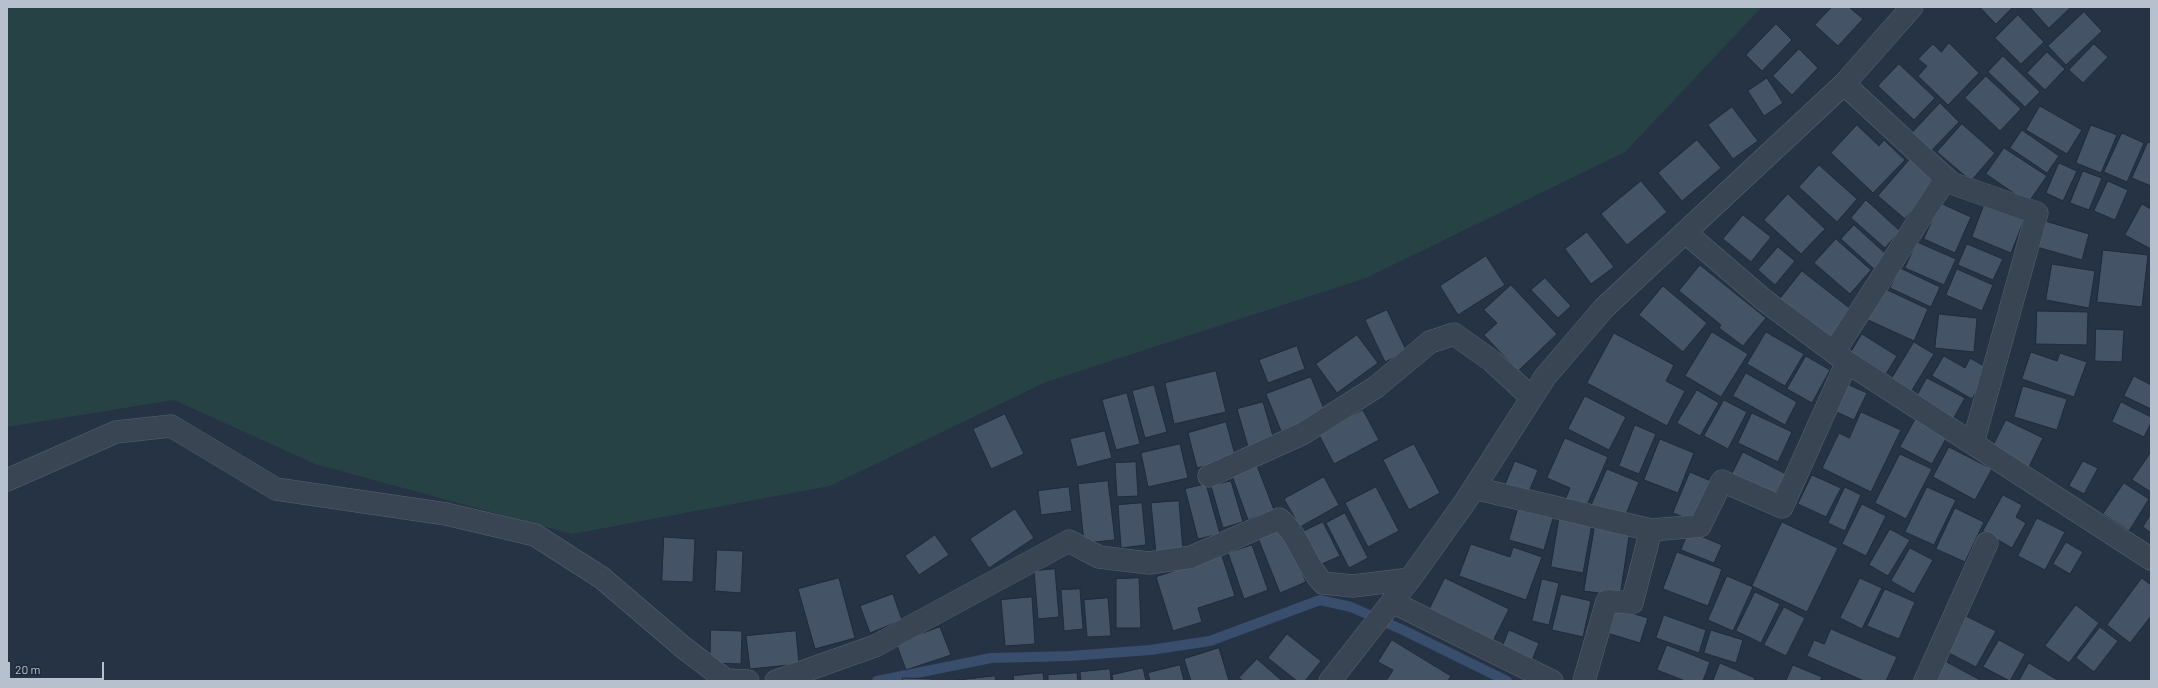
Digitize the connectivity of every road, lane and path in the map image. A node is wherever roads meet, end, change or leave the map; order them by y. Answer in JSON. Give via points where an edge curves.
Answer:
{"nodes":[{"id":1,"x":1912,"y":7,"type":"edge"},
{"id":2,"x":1844,"y":84,"type":"junction"},
{"id":3,"x":1946,"y":178,"type":"junction"},
{"id":4,"x":1686,"y":234,"type":"junction"},
{"id":5,"x":1841,"y":357,"type":"junction"},
{"id":6,"x":1531,"y":397,"type":"junction"},
{"id":7,"x":1973,"y":443,"type":"junction"},
{"id":8,"x":1209,"y":476,"type":"dead end"},
{"id":9,"x":7,"y":480,"type":"edge"},
{"id":10,"x":1474,"y":488,"type":"junction"},
{"id":11,"x":1651,"y":530,"type":"junction"},
{"id":12,"x":1987,"y":543,"type":"dead end"},
{"id":13,"x":2151,"y":559,"type":"edge"},
{"id":14,"x":1410,"y":579,"type":"junction"},
{"id":15,"x":1392,"y":602,"type":"junction"},
{"id":16,"x":748,"y":681,"type":"edge"},
{"id":17,"x":776,"y":681,"type":"edge"},
{"id":18,"x":1330,"y":681,"type":"edge"},
{"id":19,"x":1552,"y":681,"type":"edge"},
{"id":20,"x":1584,"y":681,"type":"edge"},
{"id":21,"x":1925,"y":681,"type":"edge"}],
"edges":[{"from":1,"to":2,"type":"street"},
{"from":2,"to":3,"type":"street"},
{"from":2,"to":4,"type":"street"},
{"from":3,"to":5,"type":"street"},
{"from":3,"to":7,"type":"street","via":[[1951,183],[2037,213]]},
{"from":4,"to":5,"type":"street","via":[[1764,300]]},
{"from":4,"to":6,"type":"street","via":[[1604,308]]},
{"from":5,"to":7,"type":"street"},
{"from":5,"to":11,"type":"street","via":[[1782,507],[1722,481],[1700,526]]},
{"from":6,"to":8,"type":"street","via":[[1492,361],[1454,334],[1430,342],[1376,387],[1302,434]]},
{"from":6,"to":10,"type":"street","via":[[1513,430]]},
{"from":7,"to":13,"type":"street"},
{"from":9,"to":16,"type":"street","via":[[116,432],[171,426],[276,489],[446,514],[535,535],[602,578],[726,680]]},
{"from":10,"to":11,"type":"street"},
{"from":10,"to":14,"type":"street"},
{"from":11,"to":20,"type":"street","via":[[1632,603],[1607,601]]},
{"from":12,"to":21,"type":"street"},
{"from":14,"to":15,"type":"street"},
{"from":14,"to":17,"type":"street","via":[[1353,586],[1323,583],[1314,574],[1288,526],[1279,519],[1191,557],[1149,563],[1099,557],[1069,541],[875,646]]},
{"from":15,"to":18,"type":"street"},
{"from":15,"to":19,"type":"street"}]}
